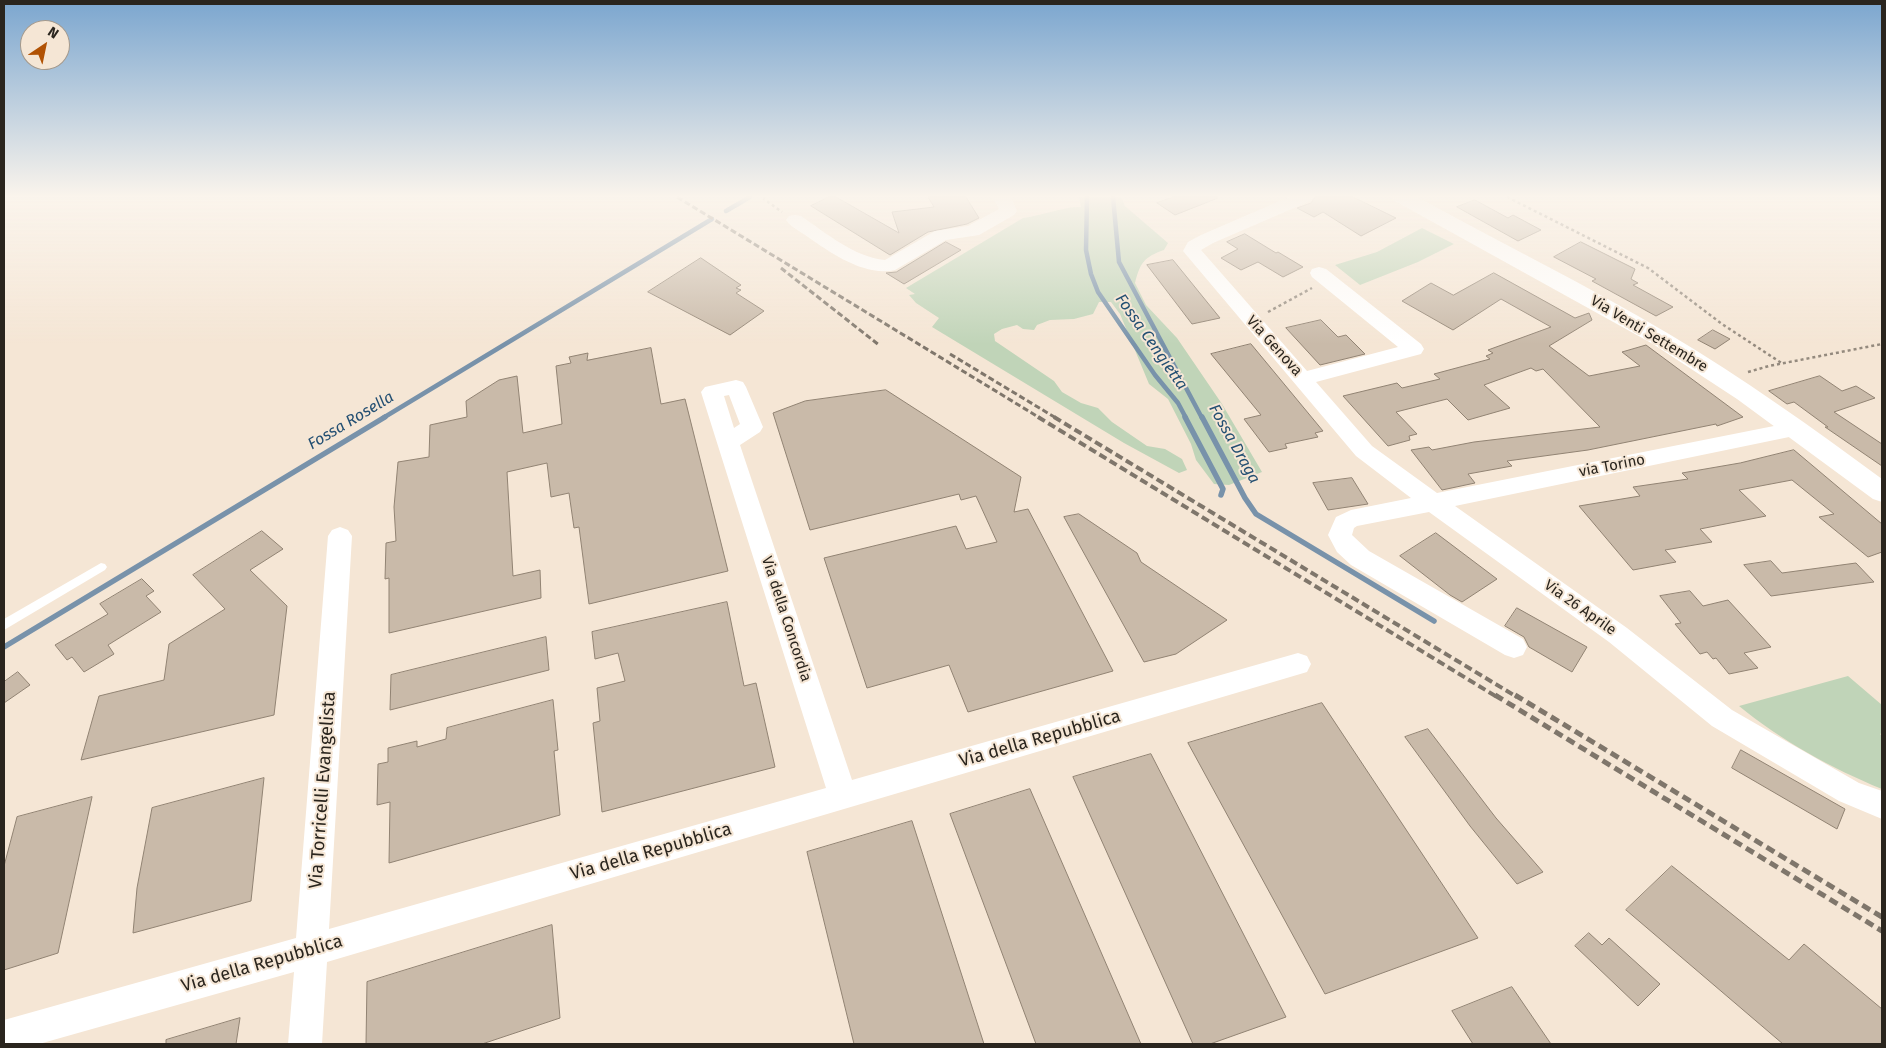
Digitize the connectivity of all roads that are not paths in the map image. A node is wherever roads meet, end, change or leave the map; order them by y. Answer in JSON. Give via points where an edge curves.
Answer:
{"nodes":[{"id":1,"x":837,"y":246,"type":"edge"},
{"id":2,"x":922,"y":246,"type":"edge"},
{"id":3,"x":1194,"y":246,"type":"edge"},
{"id":4,"x":1493,"y":246,"type":"edge"},
{"id":5,"x":1317,"y":280,"type":"road end"},
{"id":6,"x":1302,"y":380,"type":"junction"},
{"id":7,"x":1794,"y":429,"type":"junction"},
{"id":8,"x":728,"y":442,"type":"dead end"},
{"id":9,"x":1882,"y":492,"type":"edge"},
{"id":10,"x":1430,"y":502,"type":"junction"},
{"id":11,"x":340,"y":536,"type":"dead end"},
{"id":12,"x":101,"y":567,"type":"dead end"},
{"id":13,"x":4,"y":625,"type":"edge"},
{"id":14,"x":1514,"y":648,"type":"dead end"},
{"id":15,"x":1298,"y":664,"type":"dead end"},
{"id":16,"x":843,"y":796,"type":"junction"},
{"id":17,"x":1882,"y":805,"type":"edge"},
{"id":18,"x":313,"y":950,"type":"junction"},
{"id":19,"x":4,"y":1037,"type":"edge"},
{"id":20,"x":306,"y":1044,"type":"edge"}],
"edges":[{"from":1,"to":2,"type":"street","via":[[878,266],[888,266]]},
{"from":3,"to":6,"type":"street","name":"Via Genova","via":[[1192,251],[1197,258]]},
{"from":4,"to":7,"type":"main road","name":"Via Venti Settembre","via":[[1601,304],[1725,380]]},
{"from":5,"to":6,"type":"street","name":"Via Genova","via":[[1414,349]]},
{"from":6,"to":10,"type":"street","name":"Via 26 Aprile","via":[[1364,451]]},
{"from":7,"to":9,"type":"main road","name":"Via Venti Settembre"},
{"from":7,"to":10,"type":"street","name":"via Torino"},
{"from":8,"to":16,"type":"street","name":"Via della Concordia"},
{"from":10,"to":14,"type":"street","name":"via Torino","via":[[1351,519],[1344,523],[1340,535],[1346,546],[1360,558]]},
{"from":10,"to":17,"type":"street","name":"Via 26 Aprile","via":[[1618,634],[1722,718],[1849,792]]},
{"from":11,"to":18,"type":"street","name":"Via Torricelli Evangelista"},
{"from":12,"to":13,"type":"lane"},
{"from":15,"to":16,"type":"street","name":"Via della Repubblica"},
{"from":16,"to":18,"type":"street","name":"Via della Repubblica"},
{"from":18,"to":19,"type":"street","name":"Via della Repubblica"},
{"from":18,"to":20,"type":"street","name":"Via Torricelli Evangelista"}]}
